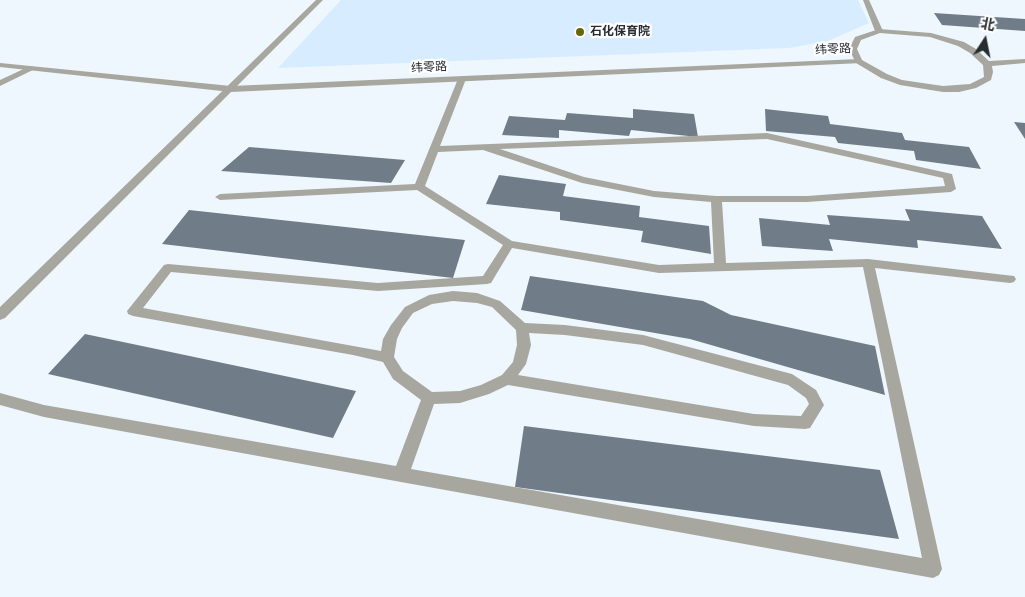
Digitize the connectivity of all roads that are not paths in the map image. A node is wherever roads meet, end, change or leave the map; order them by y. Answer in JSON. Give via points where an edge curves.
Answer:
{"nodes":[{"id":1,"x":320,"y":0,"type":"edge"},
{"id":2,"x":866,"y":0,"type":"edge"},
{"id":3,"x":879,"y":31,"type":"junction"},
{"id":4,"x":860,"y":61,"type":"junction"},
{"id":5,"x":1025,"y":61,"type":"edge"},
{"id":6,"x":987,"y":64,"type":"junction"},
{"id":7,"x":0,"y":65,"type":"edge"},
{"id":8,"x":33,"y":68,"type":"junction"},
{"id":9,"x":462,"y":79,"type":"junction"},
{"id":10,"x":0,"y":83,"type":"edge"},
{"id":11,"x":231,"y":89,"type":"junction"},
{"id":12,"x":483,"y":147,"type":"junction"},
{"id":13,"x":435,"y":149,"type":"junction"},
{"id":14,"x":419,"y":187,"type":"junction"},
{"id":15,"x":220,"y":196,"type":"dead end"},
{"id":16,"x":716,"y":199,"type":"junction"},
{"id":17,"x":508,"y":244,"type":"junction"},
{"id":18,"x":868,"y":263,"type":"junction"},
{"id":19,"x":720,"y":267,"type":"junction"},
{"id":20,"x":1010,"y":279,"type":"dead end"},
{"id":21,"x":487,"y":280,"type":"junction"},
{"id":22,"x":477,"y":298,"type":"junction"},
{"id":23,"x":0,"y":315,"type":"edge"},
{"id":24,"x":522,"y":328,"type":"junction"},
{"id":25,"x":387,"y":358,"type":"junction"},
{"id":26,"x":507,"y":379,"type":"junction"},
{"id":27,"x":428,"y":398,"type":"junction"},
{"id":28,"x":0,"y":399,"type":"edge"},
{"id":29,"x":401,"y":475,"type":"junction"}],
"edges":[{"from":1,"to":11,"type":"street"},
{"from":2,"to":3,"type":"street"},
{"from":3,"to":4,"type":"street","via":[[858,38],[854,43],[854,55]]},
{"from":3,"to":6,"type":"street","via":[[911,32],[946,39],[973,50]]},
{"from":4,"to":6,"type":"street","via":[[900,82],[943,89],[959,89],[982,82],[988,78]]},
{"from":4,"to":9,"type":"street","name":"纬零路"},
{"from":5,"to":6,"type":"street"},
{"from":7,"to":8,"type":"street","name":"纬零路"},
{"from":8,"to":10,"type":"street"},
{"from":8,"to":11,"type":"street","name":"纬零路"},
{"from":9,"to":11,"type":"street","name":"纬零路"},
{"from":9,"to":13,"type":"street"},
{"from":11,"to":23,"type":"street"},
{"from":12,"to":13,"type":"street"},
{"from":12,"to":16,"type":"street","via":[[582,180],[654,194]]},
{"from":12,"to":16,"type":"street","via":[[767,136],[948,176],[951,189],[807,199]]},
{"from":13,"to":14,"type":"street"},
{"from":14,"to":15,"type":"street"},
{"from":14,"to":17,"type":"street"},
{"from":16,"to":19,"type":"street"},
{"from":17,"to":19,"type":"street","via":[[659,269]]},
{"from":17,"to":21,"type":"street"},
{"from":18,"to":19,"type":"street"},
{"from":18,"to":20,"type":"street"},
{"from":18,"to":29,"type":"street","via":[[932,569]]},
{"from":21,"to":22,"type":"street"},
{"from":21,"to":25,"type":"street","via":[[378,287],[168,268],[133,311]]},
{"from":22,"to":24,"type":"street","via":[[496,304]]},
{"from":22,"to":25,"type":"street","via":[[453,296],[429,300],[409,310],[390,339]]},
{"from":24,"to":26,"type":"street","via":[[524,345],[519,364]]},
{"from":24,"to":26,"type":"street","via":[[642,340],[792,380],[811,394],[817,405],[805,423],[754,420]]},
{"from":25,"to":27,"type":"street","via":[[398,375]]},
{"from":26,"to":27,"type":"street","via":[[460,397]]},
{"from":27,"to":29,"type":"street"},
{"from":28,"to":29,"type":"street","via":[[44,411]]}]}
